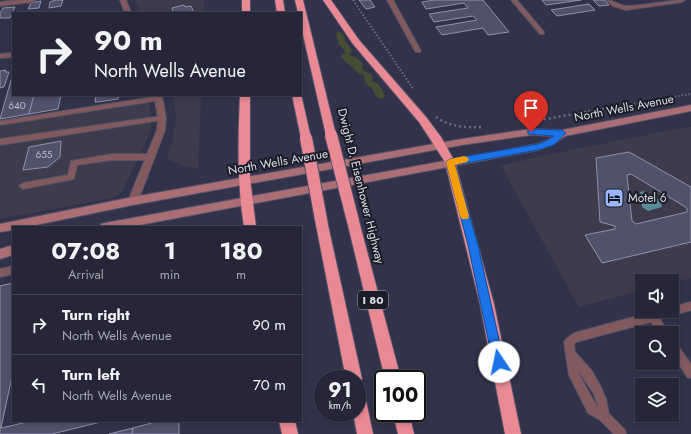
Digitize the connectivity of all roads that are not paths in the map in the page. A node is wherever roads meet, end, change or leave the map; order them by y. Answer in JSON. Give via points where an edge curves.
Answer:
{"nodes":[{"id":1,"x":33,"y":0,"type":"edge"},
{"id":2,"x":123,"y":0,"type":"edge"},
{"id":3,"x":246,"y":0,"type":"edge"},
{"id":4,"x":279,"y":0,"type":"edge"},
{"id":5,"x":299,"y":0,"type":"edge"},
{"id":6,"x":328,"y":0,"type":"edge"},
{"id":7,"x":390,"y":0,"type":"edge"},
{"id":8,"x":514,"y":0,"type":"edge"},
{"id":9,"x":609,"y":0,"type":"edge"},
{"id":10,"x":682,"y":0,"type":"edge"},
{"id":11,"x":0,"y":4,"type":"edge"},
{"id":12,"x":128,"y":12,"type":"edge"},
{"id":13,"x":246,"y":12,"type":"edge"},
{"id":14,"x":281,"y":12,"type":"edge"},
{"id":15,"x":302,"y":12,"type":"edge"},
{"id":16,"x":302,"y":13,"type":"edge"},
{"id":17,"x":542,"y":33,"type":"dead end"},
{"id":18,"x":418,"y":51,"type":"dead end"},
{"id":19,"x":12,"y":55,"type":"edge"},
{"id":20,"x":0,"y":56,"type":"edge"},
{"id":21,"x":158,"y":96,"type":"edge"},
{"id":22,"x":245,"y":96,"type":"edge"},
{"id":23,"x":297,"y":96,"type":"edge"},
{"id":24,"x":691,"y":108,"type":"edge"},
{"id":25,"x":162,"y":118,"type":"junction"},
{"id":26,"x":0,"y":123,"type":"edge"},
{"id":27,"x":562,"y":133,"type":"junction"},
{"id":28,"x":0,"y":142,"type":"edge"},
{"id":29,"x":442,"y":146,"type":"junction"},
{"id":30,"x":151,"y":157,"type":"junction"},
{"id":31,"x":450,"y":162,"type":"junction"},
{"id":32,"x":245,"y":181,"type":"junction"},
{"id":33,"x":24,"y":186,"type":"dead end"},
{"id":34,"x":133,"y":201,"type":"junction"},
{"id":35,"x":246,"y":201,"type":"junction"},
{"id":36,"x":110,"y":226,"type":"edge"},
{"id":37,"x":250,"y":226,"type":"edge"},
{"id":38,"x":0,"y":228,"type":"edge"},
{"id":39,"x":12,"y":250,"type":"edge"},
{"id":40,"x":0,"y":254,"type":"edge"},
{"id":41,"x":12,"y":270,"type":"edge"},
{"id":42,"x":0,"y":273,"type":"edge"},
{"id":43,"x":691,"y":306,"type":"edge"},
{"id":44,"x":679,"y":309,"type":"edge"},
{"id":45,"x":649,"y":318,"type":"edge"},
{"id":46,"x":679,"y":356,"type":"edge"},
{"id":47,"x":352,"y":370,"type":"edge"},
{"id":48,"x":391,"y":370,"type":"edge"},
{"id":49,"x":691,"y":374,"type":"edge"},
{"id":50,"x":287,"y":422,"type":"edge"},
{"id":51,"x":362,"y":422,"type":"edge"},
{"id":52,"x":403,"y":422,"type":"edge"},
{"id":53,"x":290,"y":434,"type":"edge"},
{"id":54,"x":365,"y":434,"type":"edge"},
{"id":55,"x":406,"y":434,"type":"edge"},
{"id":56,"x":513,"y":434,"type":"edge"},
{"id":57,"x":621,"y":434,"type":"edge"}],
"edges":[{"from":1,"to":11,"type":"lane"},
{"from":2,"to":12,"type":"street"},
{"from":3,"to":13,"type":"highway"},
{"from":4,"to":14,"type":"highway"},
{"from":5,"to":15,"type":"highway","name":"Dwight D. Eisenhower Highway","number":"I 80","bridge":true},
{"from":6,"to":29,"type":"highway","via":[[352,36]]},
{"from":7,"to":18,"type":"lane"},
{"from":8,"to":17,"type":"lane"},
{"from":9,"to":10,"type":"lane","via":[[626,8]]},
{"from":16,"to":48,"type":"highway","name":"Dwight D. Eisenhower Highway","number":"I 80","bridge":true},
{"from":19,"to":20,"type":"street"},
{"from":21,"to":25,"type":"street"},
{"from":21,"to":26,"type":"lane"},
{"from":22,"to":32,"type":"highway"},
{"from":23,"to":47,"type":"highway","bridge":true},
{"from":24,"to":27,"type":"main road","name":"North Wells Avenue"},
{"from":25,"to":28,"type":"lane"},
{"from":25,"to":30,"type":"street","via":[[161,130]]},
{"from":27,"to":29,"type":"main road","name":"North Wells Avenue","via":[[531,132]]},
{"from":27,"to":31,"type":"main road","name":"North Wells Avenue","via":[[551,142],[538,147]]},
{"from":29,"to":31,"type":"highway"},
{"from":29,"to":32,"type":"main road","name":"North Wells Avenue"},
{"from":30,"to":33,"type":"lane","via":[[112,156],[74,163],[71,177]]},
{"from":30,"to":34,"type":"street"},
{"from":31,"to":35,"type":"main road","name":"North Wells Avenue"},
{"from":31,"to":56,"type":"highway","via":[[487,304]]},
{"from":32,"to":34,"type":"main road","name":"North Wells Avenue"},
{"from":32,"to":35,"type":"highway"},
{"from":34,"to":38,"type":"main road","name":"North Wells Avenue"},
{"from":35,"to":36,"type":"main road","name":"North Wells Avenue"},
{"from":35,"to":37,"type":"highway"},
{"from":39,"to":40,"type":"main road"},
{"from":41,"to":42,"type":"lane"},
{"from":43,"to":44,"type":"lane"},
{"from":45,"to":57,"type":"lane","via":[[574,338],[569,342],[571,354],[586,371],[604,404],[604,416]]},
{"from":46,"to":49,"type":"lane"},
{"from":50,"to":53,"type":"highway"},
{"from":51,"to":54,"type":"highway"},
{"from":52,"to":55,"type":"highway"}]}
